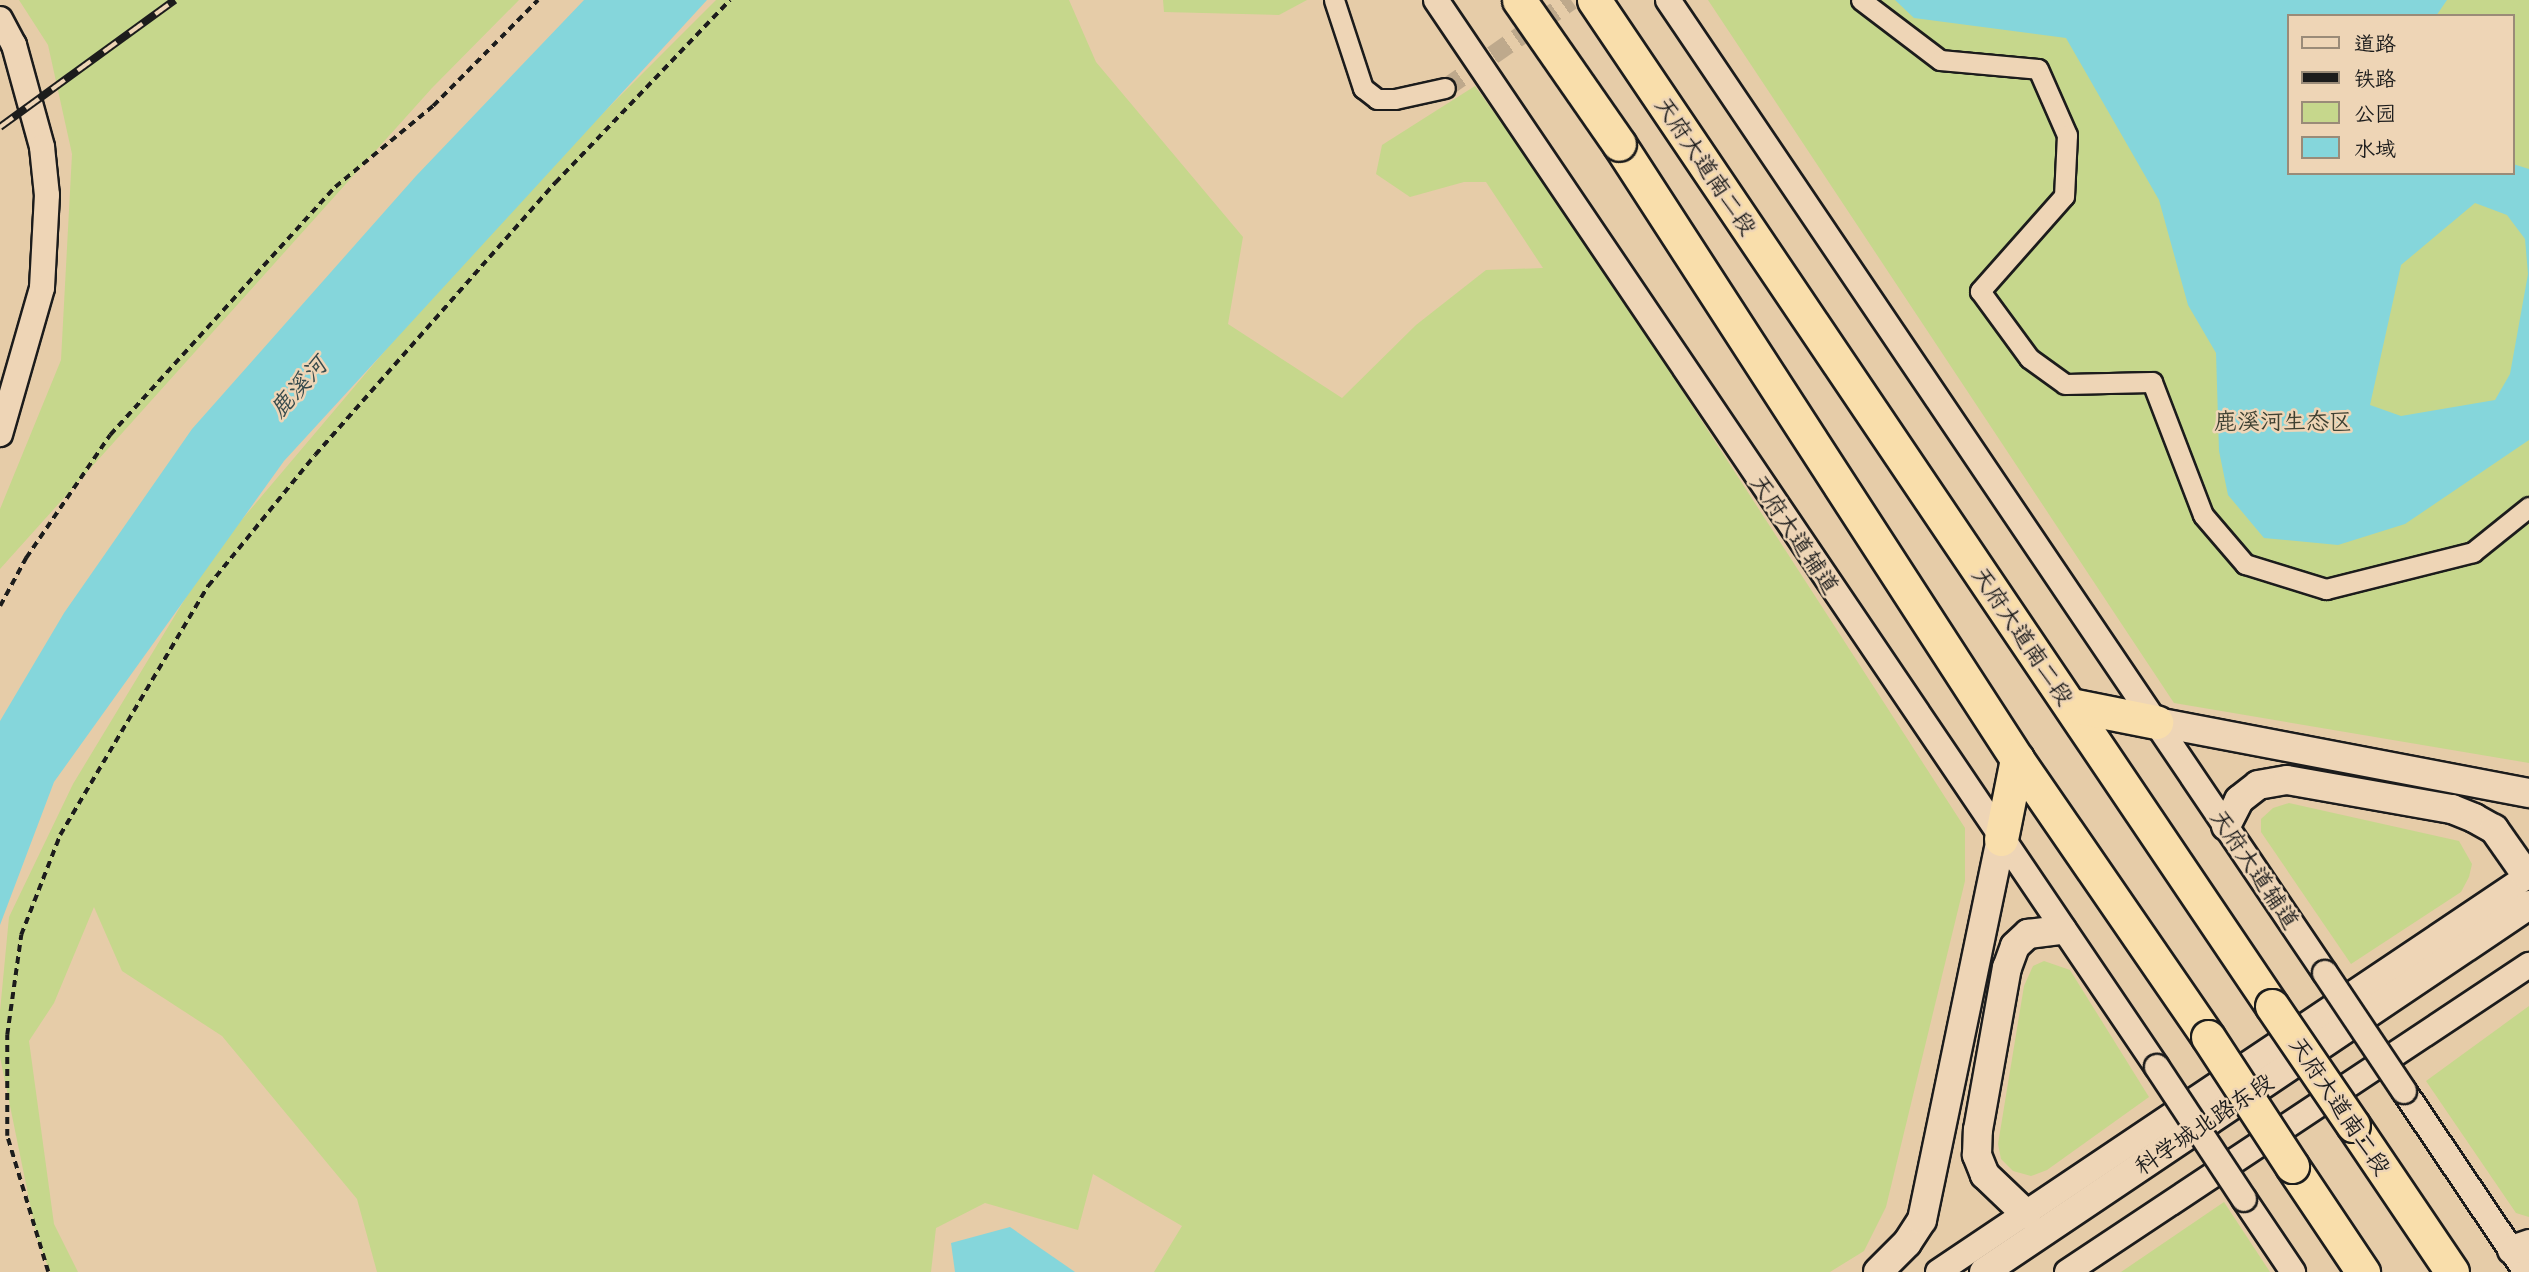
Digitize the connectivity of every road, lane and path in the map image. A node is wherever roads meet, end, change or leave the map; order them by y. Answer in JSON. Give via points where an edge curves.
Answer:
{"nodes":[{"id":1,"x":538,"y":0,"type":"edge"},
{"id":2,"x":730,"y":0,"type":"edge"},
{"id":3,"x":1334,"y":0,"type":"edge"},
{"id":4,"x":1436,"y":0,"type":"edge"},
{"id":5,"x":1519,"y":0,"type":"edge"},
{"id":6,"x":1594,"y":0,"type":"edge"},
{"id":7,"x":1668,"y":0,"type":"edge"},
{"id":8,"x":1861,"y":0,"type":"edge"},
{"id":9,"x":0,"y":19,"type":"edge"},
{"id":10,"x":1445,"y":88,"type":"tunnel mouth"},
{"id":11,"x":0,"y":434,"type":"edge"},
{"id":12,"x":2529,"y":508,"type":"edge"},
{"id":13,"x":0,"y":606,"type":"edge"},
{"id":14,"x":2070,"y":705,"type":"junction"},
{"id":15,"x":2156,"y":722,"type":"junction"},
{"id":16,"x":2017,"y":759,"type":"junction"},
{"id":17,"x":2529,"y":793,"type":"edge"},
{"id":18,"x":2225,"y":825,"type":"junction"},
{"id":19,"x":2001,"y":839,"type":"junction"},
{"id":20,"x":2528,"y":875,"type":"edge"},
{"id":21,"x":2529,"y":905,"type":"edge"},
{"id":22,"x":2529,"y":927,"type":"edge"},
{"id":23,"x":2062,"y":930,"type":"junction"},
{"id":24,"x":2529,"y":965,"type":"edge"},
{"id":25,"x":2026,"y":1214,"type":"junction"},
{"id":26,"x":2522,"y":1255,"type":"edge"},
{"id":27,"x":48,"y":1272,"type":"edge"},
{"id":28,"x":1878,"y":1272,"type":"edge"},
{"id":29,"x":1938,"y":1272,"type":"edge"},
{"id":30,"x":1984,"y":1272,"type":"edge"},
{"id":31,"x":2018,"y":1272,"type":"edge"},
{"id":32,"x":2067,"y":1272,"type":"edge"},
{"id":33,"x":2293,"y":1272,"type":"edge"},
{"id":34,"x":2363,"y":1272,"type":"edge"},
{"id":35,"x":2452,"y":1272,"type":"edge"}],
"edges":[{"from":1,"to":13,"type":"path","via":[[433,106],[335,187],[110,435],[26,558]]},
{"from":2,"to":27,"type":"path","via":[[545,193],[314,455],[208,586],[61,835],[21,935],[7,1035],[7,1136]]},
{"from":3,"to":10,"type":"street","via":[[1355,73],[1370,94],[1377,99],[1406,99]]},
{"from":4,"to":19,"type":"street","name":"天府大道辅道"},
{"from":5,"to":16,"type":"highway","bridge":true,"via":[[1619,144]]},
{"from":6,"to":14,"type":"highway","name":"天府大道南二段"},
{"from":7,"to":15,"type":"street","name":"天府大道辅道"},
{"from":8,"to":12,"type":"street","via":[[1940,60],[2038,69],[2067,135],[2064,196],[1980,291],[2029,358],[2065,384],[2152,382],[2203,514],[2245,564],[2326,589],[2473,552]]},
{"from":9,"to":11,"type":"street","via":[[14,45],[42,147],[47,195],[42,288]]},
{"from":14,"to":15,"type":"highway"},
{"from":14,"to":35,"type":"highway","name":"天府大道南二段","bridge":true},
{"from":15,"to":17,"type":"main road"},
{"from":15,"to":18,"type":"street","name":"天府大道辅道"},
{"from":16,"to":19,"type":"highway"},
{"from":16,"to":34,"type":"highway","bridge":true},
{"from":18,"to":20,"type":"main road","via":[[2239,800],[2258,785],[2287,779],[2452,809],[2494,829]]},
{"from":18,"to":26,"type":"street","name":"天府大道辅道","bridge":true,"via":[[2404,1091]]},
{"from":19,"to":23,"type":"street","name":"天府大道辅道"},
{"from":19,"to":28,"type":"main road","via":[[1922,1220],[1907,1244]]},
{"from":20,"to":25,"type":"street"},
{"from":21,"to":30,"type":"main road","name":"科学城北路东段"},
{"from":22,"to":31,"type":"main road","name":"科学城北路东段"},
{"from":23,"to":25,"type":"main road","via":[[2028,934],[2015,946],[1978,1129],[1977,1155],[1985,1175]]},
{"from":23,"to":33,"type":"street","name":"天府大道辅道","bridge":true},
{"from":24,"to":32,"type":"street"},
{"from":25,"to":29,"type":"street"}]}
